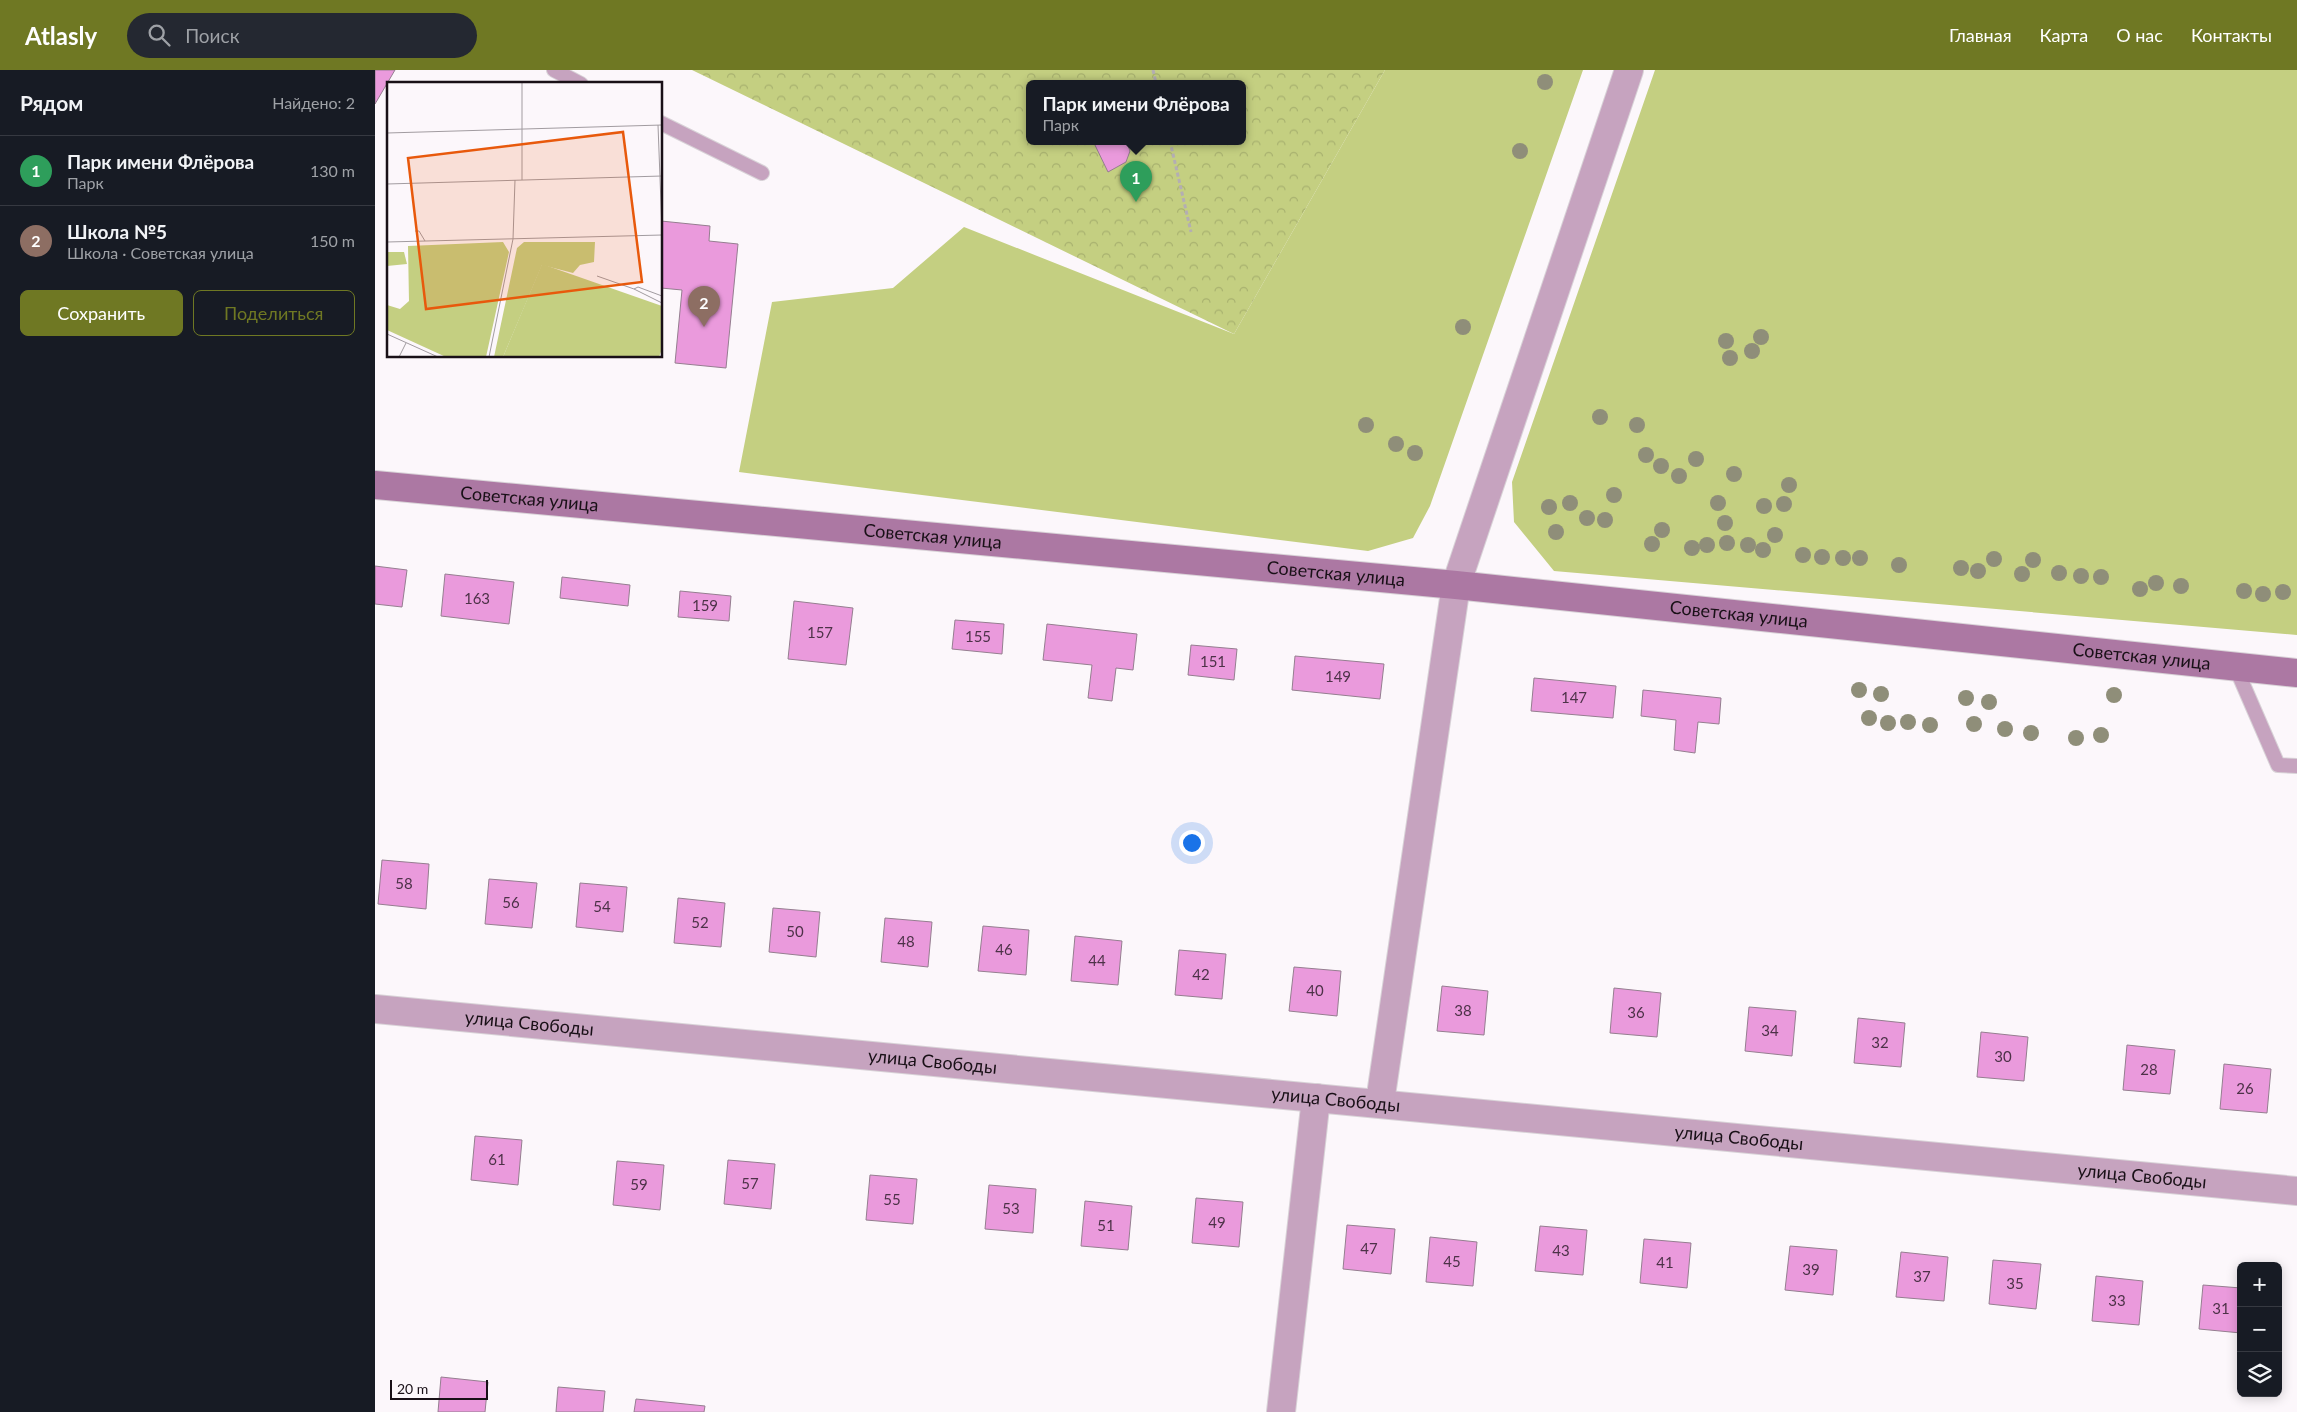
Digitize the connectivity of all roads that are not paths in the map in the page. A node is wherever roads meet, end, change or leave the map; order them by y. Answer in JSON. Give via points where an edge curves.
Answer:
{"nodes":[{"id":1,"x":553,"y":70,"type":"edge"},
{"id":2,"x":1629,"y":70,"type":"edge"},
{"id":3,"x":577,"y":82,"type":"edge"},
{"id":4,"x":663,"y":124,"type":"edge"},
{"id":5,"x":763,"y":174,"type":"dead end"},
{"id":6,"x":375,"y":485,"type":"edge"},
{"id":7,"x":1456,"y":585,"type":"junction"},
{"id":8,"x":2235,"y":666,"type":"junction"},
{"id":9,"x":2297,"y":673,"type":"edge"},
{"id":10,"x":2297,"y":766,"type":"edge"},
{"id":11,"x":375,"y":1009,"type":"edge"},
{"id":12,"x":1316,"y":1098,"type":"junction"},
{"id":13,"x":1380,"y":1102,"type":"junction"},
{"id":14,"x":2297,"y":1191,"type":"edge"},
{"id":15,"x":1281,"y":1412,"type":"edge"}],
"edges":[{"from":1,"to":3,"type":"lane"},
{"from":2,"to":7,"type":"street"},
{"from":4,"to":5,"type":"lane"},
{"from":6,"to":7,"type":"main road","name":"Советская улица"},
{"from":7,"to":8,"type":"main road","name":"Советская улица"},
{"from":7,"to":13,"type":"street"},
{"from":8,"to":9,"type":"main road","name":"Советская улица"},
{"from":8,"to":10,"type":"lane","via":[[2278,764]]},
{"from":11,"to":12,"type":"street","name":"улица Свободы"},
{"from":12,"to":13,"type":"street","name":"улица Свободы"},
{"from":12,"to":15,"type":"street"},
{"from":13,"to":14,"type":"street","name":"улица Свободы"}]}
